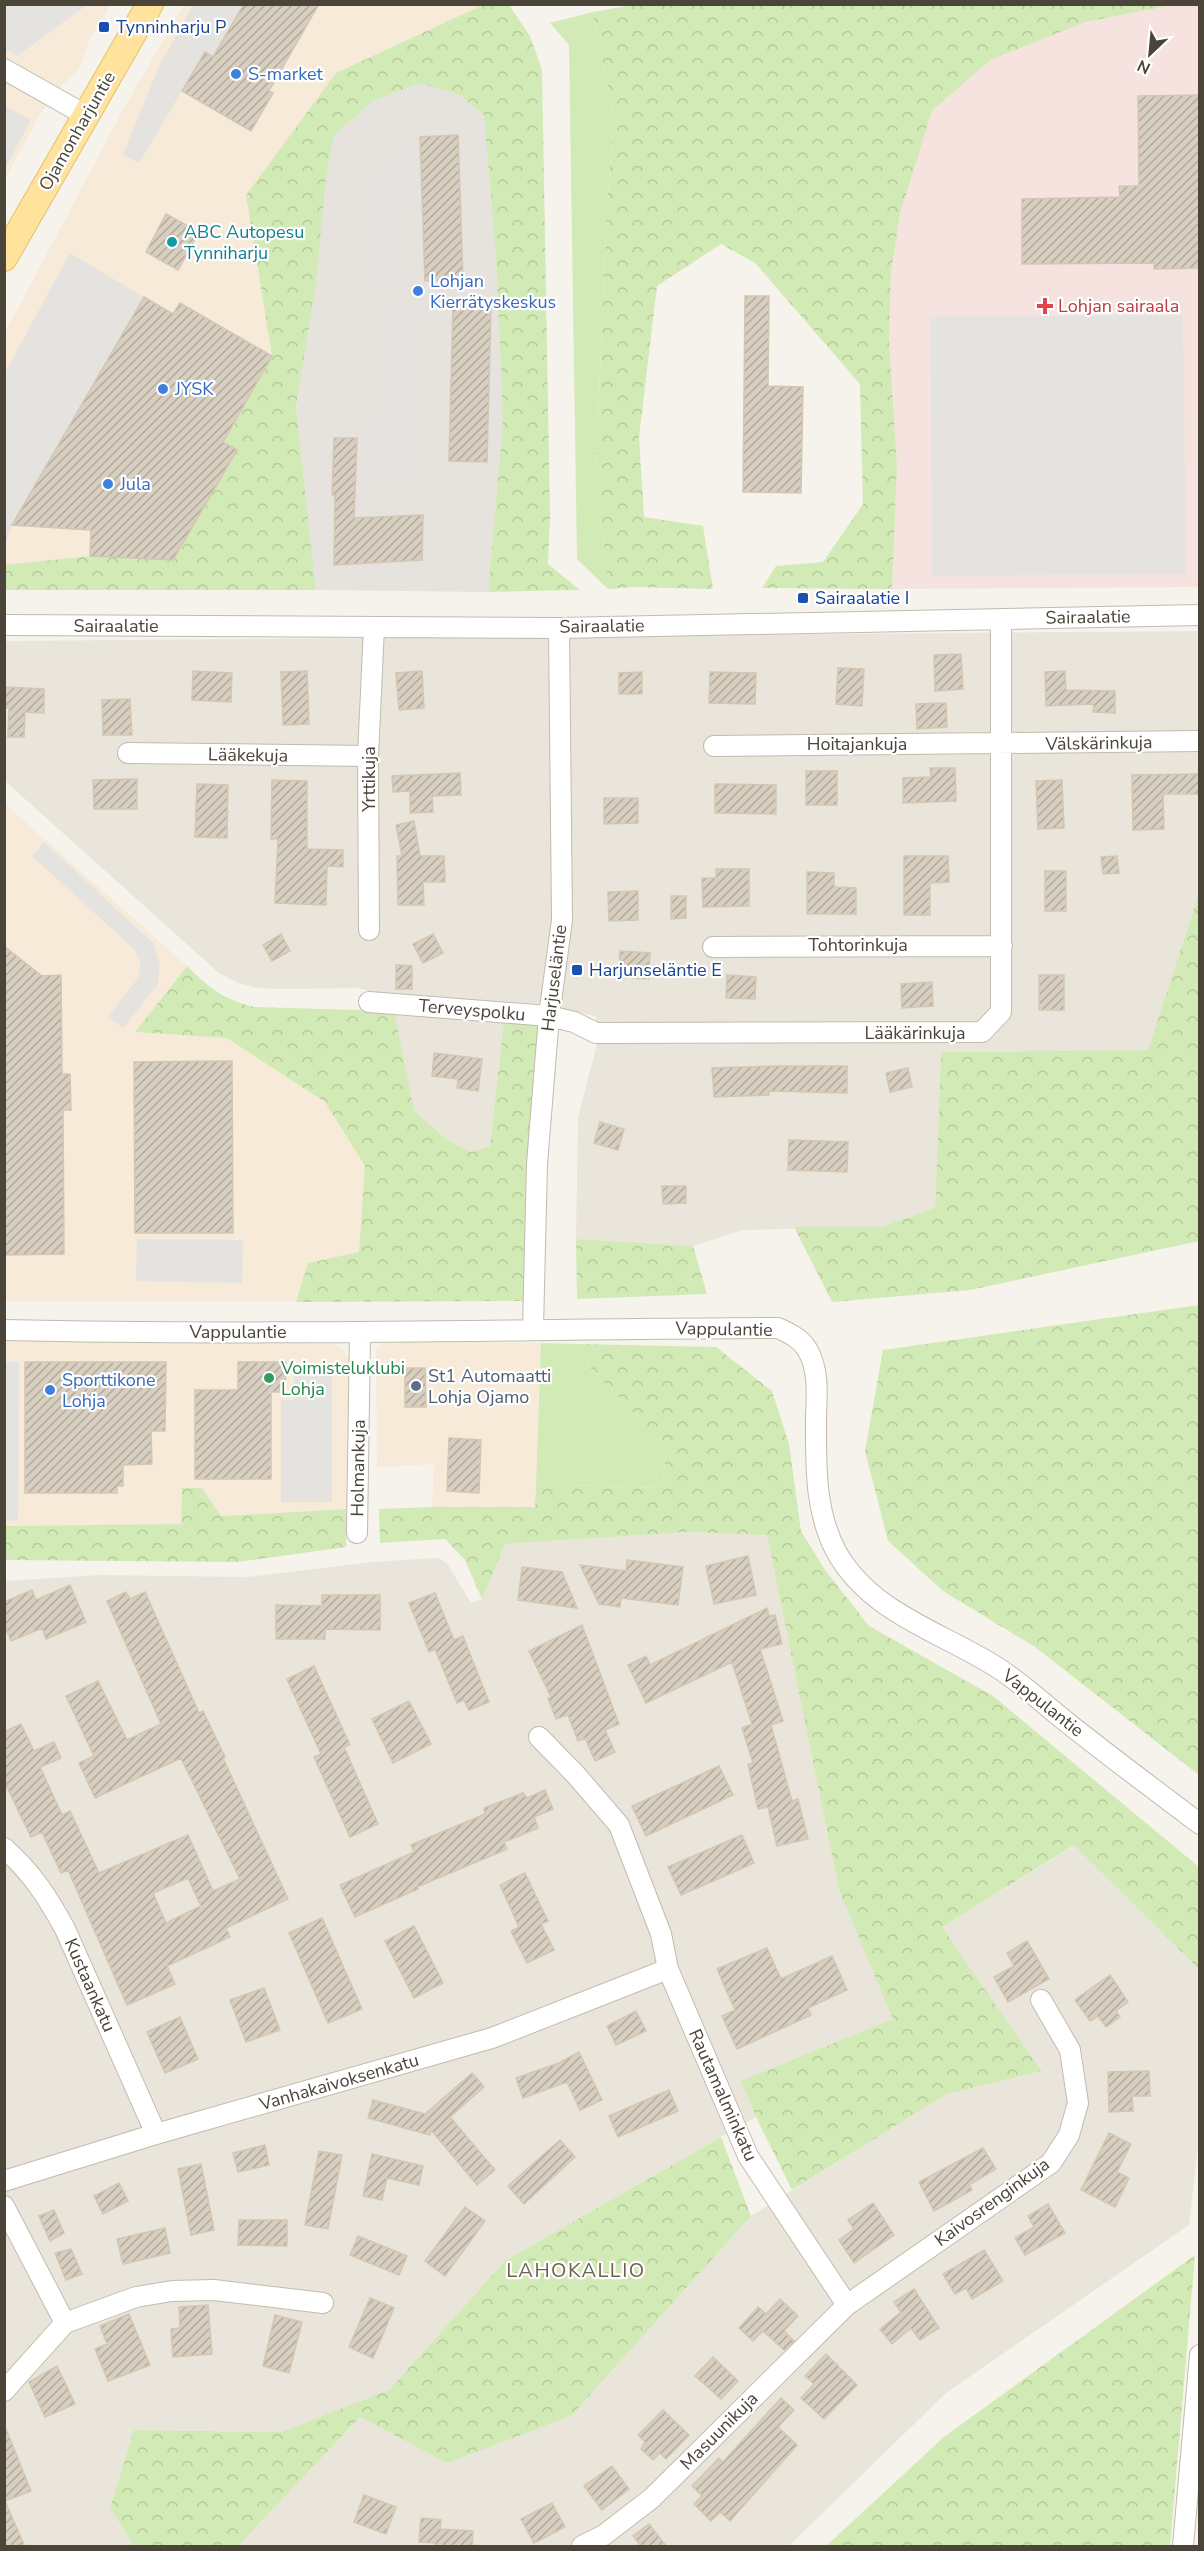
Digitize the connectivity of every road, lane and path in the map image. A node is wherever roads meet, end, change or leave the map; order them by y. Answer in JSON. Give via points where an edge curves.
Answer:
{"nodes":[{"id":1,"x":150,"y":4,"type":"edge"},
{"id":2,"x":4,"y":69,"type":"edge"},
{"id":3,"x":87,"y":116,"type":"junction"},
{"id":4,"x":4,"y":258,"type":"edge"},
{"id":5,"x":1200,"y":615,"type":"edge"},
{"id":6,"x":1001,"y":619,"type":"junction"},
{"id":7,"x":4,"y":625,"type":"edge"},
{"id":8,"x":374,"y":627,"type":"junction"},
{"id":9,"x":560,"y":628,"type":"junction"},
{"id":10,"x":1200,"y":741,"type":"edge"},
{"id":11,"x":999,"y":745,"type":"junction"},
{"id":12,"x":714,"y":746,"type":"dead end"},
{"id":13,"x":129,"y":753,"type":"dead end"},
{"id":14,"x":368,"y":756,"type":"junction"},
{"id":15,"x":369,"y":930,"type":"dead end"},
{"id":16,"x":1002,"y":946,"type":"junction"},
{"id":17,"x":713,"y":947,"type":"dead end"},
{"id":18,"x":369,"y":1002,"type":"dead end"},
{"id":19,"x":549,"y":1016,"type":"junction"},
{"id":20,"x":574,"y":1022,"type":"joint"},
{"id":21,"x":533,"y":1329,"type":"junction"},
{"id":22,"x":4,"y":1330,"type":"edge"},
{"id":23,"x":360,"y":1332,"type":"junction"},
{"id":24,"x":357,"y":1533,"type":"dead end"},
{"id":25,"x":539,"y":1737,"type":"dead end"},
{"id":26,"x":1200,"y":1824,"type":"edge"},
{"id":27,"x":4,"y":1848,"type":"edge"},
{"id":28,"x":668,"y":1969,"type":"junction"},
{"id":29,"x":1041,"y":2000,"type":"dead end"},
{"id":30,"x":156,"y":2134,"type":"junction"},
{"id":31,"x":4,"y":2181,"type":"edge"},
{"id":32,"x":4,"y":2206,"type":"edge"},
{"id":33,"x":323,"y":2303,"type":"dead end"},
{"id":34,"x":847,"y":2305,"type":"junction"},
{"id":35,"x":65,"y":2323,"type":"junction"},
{"id":36,"x":1200,"y":2355,"type":"edge"},
{"id":37,"x":4,"y":2391,"type":"edge"},
{"id":38,"x":582,"y":2547,"type":"edge"},
{"id":39,"x":1183,"y":2547,"type":"edge"}],
"edges":[{"from":1,"to":3,"type":"main road","name":"Ojamonharjuntie"},
{"from":2,"to":3,"type":"street"},
{"from":3,"to":4,"type":"main road","name":"Ojamonharjuntie"},
{"from":5,"to":6,"type":"street","name":"Sairaalatie"},
{"from":6,"to":9,"type":"street","name":"Sairaalatie"},
{"from":6,"to":11,"type":"street","name":"Lääkärinkuja"},
{"from":7,"to":8,"type":"street","name":"Sairaalatie"},
{"from":8,"to":9,"type":"street","name":"Sairaalatie"},
{"from":8,"to":14,"type":"street","name":"Yrttikuja"},
{"from":9,"to":19,"type":"street","name":"Harjuseläntie","via":[[562,920]]},
{"from":10,"to":11,"type":"street","name":"Välskärinkuja"},
{"from":11,"to":12,"type":"street","name":"Hoitajankuja"},
{"from":11,"to":16,"type":"street","name":"Lääkärinkuja"},
{"from":13,"to":14,"type":"street","name":"Lääkekuja"},
{"from":14,"to":15,"type":"street","name":"Yrttikuja"},
{"from":16,"to":17,"type":"street","name":"Tohtorinkuja"},
{"from":16,"to":20,"type":"street","name":"Lääkärinkuja","via":[[1001,1012],[981,1032],[619,1034],[596,1033]]},
{"from":18,"to":19,"type":"street","name":"Terveyspolku"},
{"from":19,"to":20,"type":"street","name":"Terveyspolku"},
{"from":19,"to":21,"type":"street","name":"Harjuseläntie","via":[[537,1164]]},
{"from":21,"to":23,"type":"street","name":"Vappulantie"},
{"from":21,"to":26,"type":"street","name":"Vappulantie","via":[[778,1328],[796,1337],[807,1349],[817,1381],[819,1501],[828,1537],[847,1570],[873,1597],[904,1618],[999,1669]]},
{"from":22,"to":23,"type":"street","name":"Vappulantie"},
{"from":23,"to":24,"type":"street","name":"Holmankuja"},
{"from":25,"to":28,"type":"street","name":"Rautamalminkatu","via":[[619,1825],[661,1934]]},
{"from":27,"to":30,"type":"street","name":"Kustaankatu","via":[[29,1871],[65,1929]]},
{"from":28,"to":30,"type":"street","name":"Vanhakaivoksenkatu","via":[[492,2038]]},
{"from":28,"to":34,"type":"street","name":"Rautamalminkatu","via":[[748,2156]]},
{"from":29,"to":34,"type":"street","name":"Kaivosrenginkuja","via":[[1070,2050],[1078,2103],[1069,2136],[1051,2163]]},
{"from":30,"to":31,"type":"street","name":"Vanhakaivoksenkatu"},
{"from":32,"to":35,"type":"street"},
{"from":33,"to":35,"type":"street","via":[[214,2290],[172,2291],[136,2297]]},
{"from":34,"to":38,"type":"street","name":"Masuunikuja","via":[[652,2498]]},
{"from":35,"to":37,"type":"street"},
{"from":36,"to":39,"type":"street"}]}
